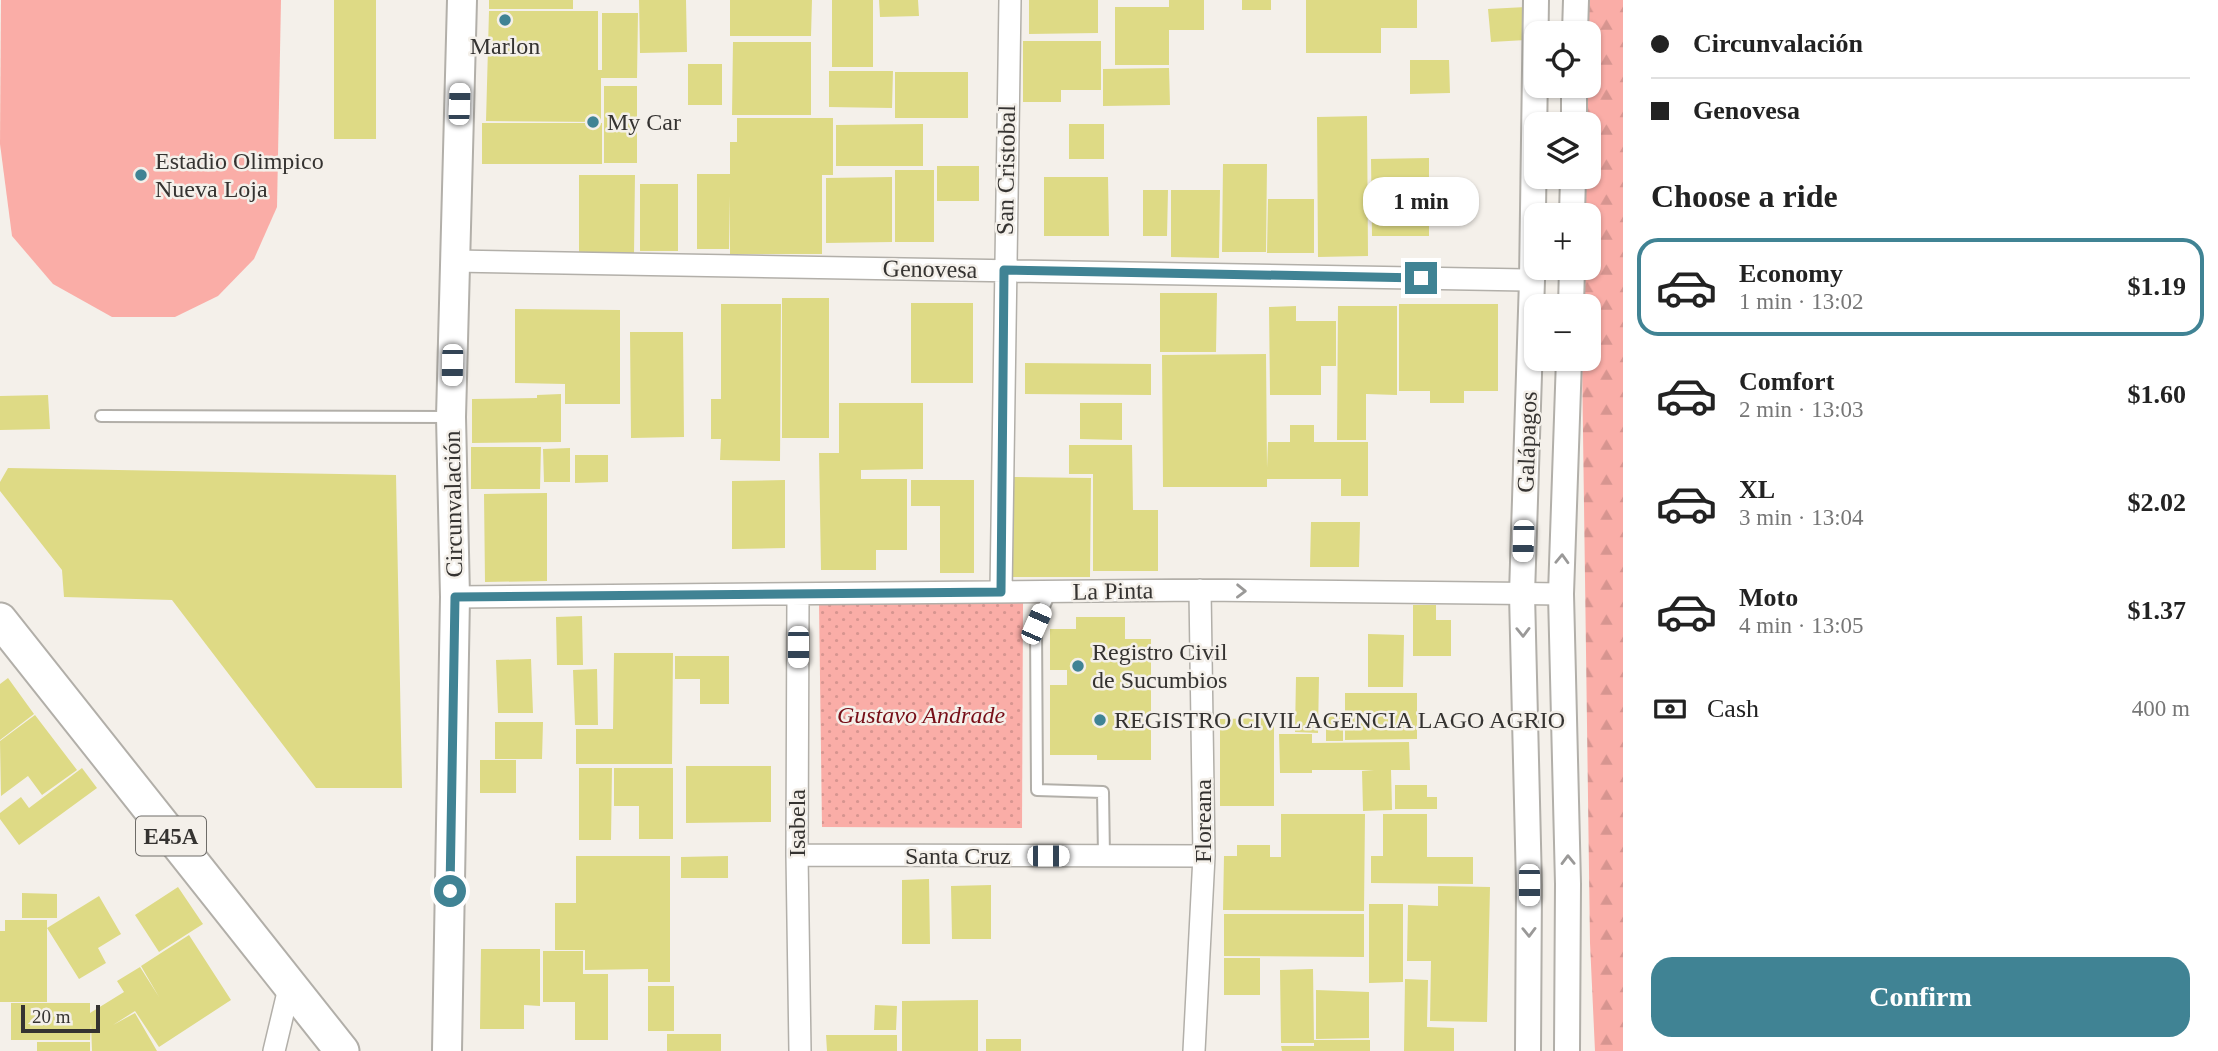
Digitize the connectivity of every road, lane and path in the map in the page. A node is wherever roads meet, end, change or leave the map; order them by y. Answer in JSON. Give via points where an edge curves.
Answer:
{"nodes":[{"id":1,"x":462,"y":0,"type":"edge"},
{"id":2,"x":1010,"y":0,"type":"edge"},
{"id":3,"x":1536,"y":0,"type":"edge"},
{"id":4,"x":1576,"y":0,"type":"edge"},
{"id":5,"x":1575,"y":21,"type":"edge"},
{"id":6,"x":1533,"y":203,"type":"edge"},
{"id":7,"x":454,"y":261,"type":"junction"},
{"id":8,"x":1004,"y":270,"type":"junction"},
{"id":9,"x":1524,"y":280,"type":"edge"},
{"id":10,"x":1532,"y":280,"type":"edge"},
{"id":11,"x":1569,"y":371,"type":"edge"},
{"id":12,"x":101,"y":416,"type":"dead end"},
{"id":13,"x":451,"y":417,"type":"junction"},
{"id":14,"x":1200,"y":590,"type":"junction"},
{"id":15,"x":1001,"y":592,"type":"junction"},
{"id":16,"x":1051,"y":592,"type":"junction"},
{"id":17,"x":798,"y":594,"type":"junction"},
{"id":18,"x":1522,"y":594,"type":"junction"},
{"id":19,"x":1561,"y":594,"type":"junction"},
{"id":20,"x":455,"y":597,"type":"junction"},
{"id":21,"x":0,"y":620,"type":"edge"},
{"id":22,"x":797,"y":855,"type":"junction"},
{"id":23,"x":1104,"y":856,"type":"junction"},
{"id":24,"x":1204,"y":856,"type":"junction"},
{"id":25,"x":290,"y":984,"type":"junction"},
{"id":26,"x":274,"y":1051,"type":"edge"},
{"id":27,"x":342,"y":1051,"type":"edge"},
{"id":28,"x":447,"y":1051,"type":"edge"},
{"id":29,"x":800,"y":1051,"type":"edge"},
{"id":30,"x":1194,"y":1051,"type":"edge"},
{"id":31,"x":1528,"y":1051,"type":"edge"},
{"id":32,"x":1567,"y":1051,"type":"edge"}],
"edges":[{"from":1,"to":7,"type":"main road","name":"Circunvalación"},
{"from":2,"to":8,"type":"street","name":"San Cristobal"},
{"from":3,"to":6,"type":"street","name":"Galápagos"},
{"from":4,"to":5,"type":"street"},
{"from":7,"to":8,"type":"street","name":"Genovesa"},
{"from":7,"to":13,"type":"main road","name":"Circunvalación"},
{"from":8,"to":9,"type":"street","name":"Genovesa"},
{"from":8,"to":15,"type":"street","name":"San Cristobal"},
{"from":10,"to":18,"type":"street","name":"Galápagos"},
{"from":19,"to":11,"type":"street","name":"Galápagos","one_way":true},
{"from":12,"to":13,"type":"lane"},
{"from":13,"to":20,"type":"main road","name":"Circunvalación"},
{"from":14,"to":16,"type":"street","name":"La Pinta"},
{"from":14,"to":18,"type":"street","name":"La Pinta","one_way":true},
{"from":14,"to":24,"type":"street","name":"Floreana"},
{"from":15,"to":16,"type":"street","name":"La Pinta"},
{"from":15,"to":17,"type":"street","name":"La Pinta"},
{"from":16,"to":23,"type":"lane","via":[[1036,624],[1037,790],[1103,792]]},
{"from":17,"to":20,"type":"street","name":"La Pinta"},
{"from":17,"to":22,"type":"street","name":"Isabela"},
{"from":18,"to":19,"type":"street","name":"La Pinta"},
{"from":18,"to":31,"type":"street","name":"Galápagos","one_way":true},
{"from":32,"to":19,"type":"street","name":"Galápagos","one_way":true,"via":[[1569,897]]},
{"from":20,"to":28,"type":"main road","name":"Circunvalación"},
{"from":21,"to":25,"type":"highway","number":"E45A"},
{"from":22,"to":23,"type":"street","name":"Santa Cruz"},
{"from":22,"to":29,"type":"street","name":"Isabela"},
{"from":23,"to":24,"type":"street","name":"Santa Cruz"},
{"from":24,"to":30,"type":"street","name":"Floreana"},
{"from":25,"to":26,"type":"street"},
{"from":25,"to":27,"type":"highway","number":"E45A"}]}
